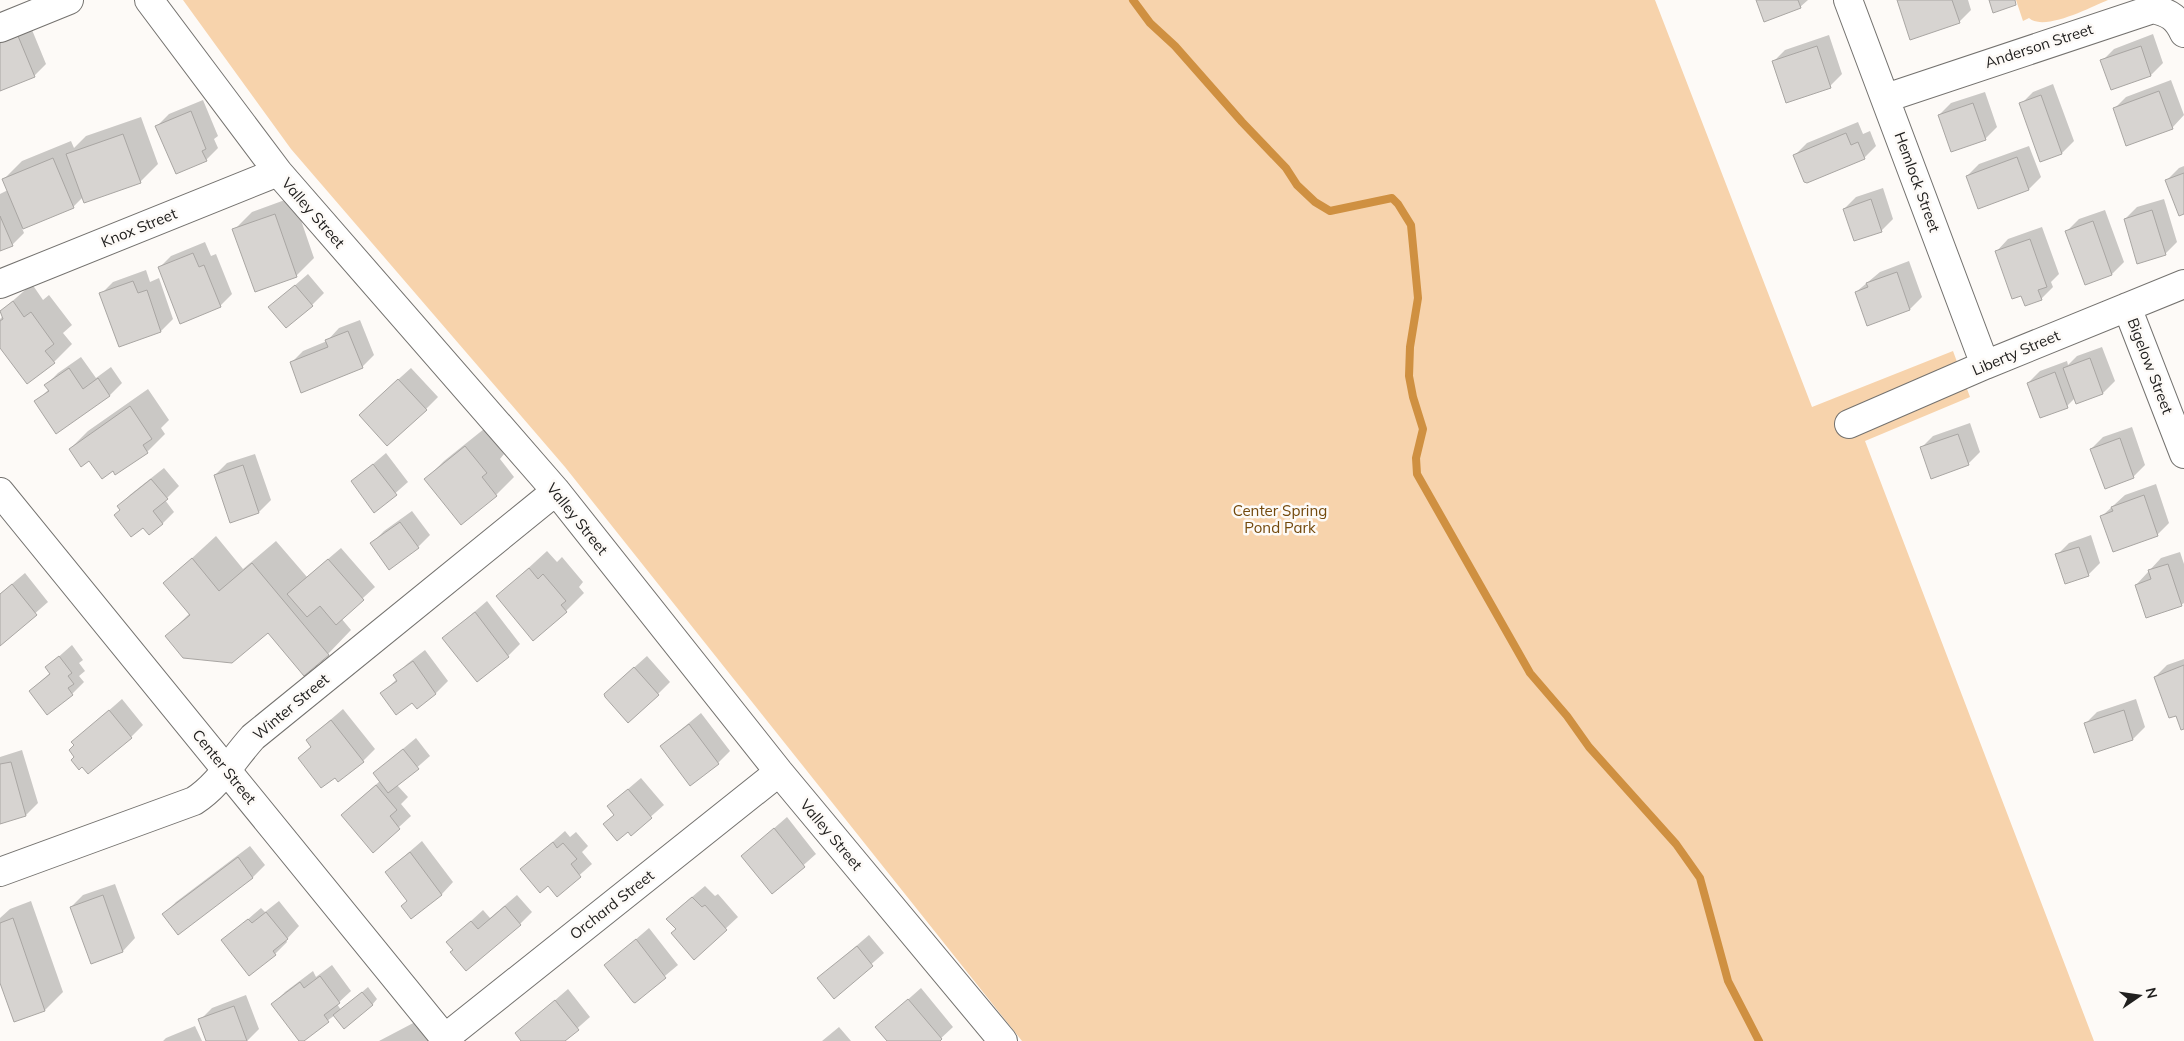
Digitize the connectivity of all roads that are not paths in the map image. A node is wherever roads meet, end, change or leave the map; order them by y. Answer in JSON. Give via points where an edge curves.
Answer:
{"nodes":[{"id":1,"x":69,"y":0,"type":"edge"},
{"id":2,"x":149,"y":0,"type":"edge"},
{"id":3,"x":1848,"y":0,"type":"edge"},
{"id":4,"x":0,"y":28,"type":"edge"},
{"id":5,"x":2184,"y":33,"type":"edge"},
{"id":6,"x":1886,"y":98,"type":"junction"},
{"id":7,"x":278,"y":172,"type":"junction"},
{"id":8,"x":0,"y":284,"type":"edge"},
{"id":9,"x":2184,"y":284,"type":"edge"},
{"id":10,"x":2127,"y":307,"type":"junction"},
{"id":11,"x":1985,"y":365,"type":"junction"},
{"id":12,"x":1848,"y":424,"type":"dead end"},
{"id":13,"x":2184,"y":454,"type":"edge"},
{"id":14,"x":556,"y":491,"type":"junction"},
{"id":15,"x":0,"y":492,"type":"edge"},
{"id":16,"x":226,"y":770,"type":"junction"},
{"id":17,"x":779,"y":772,"type":"junction"},
{"id":18,"x":0,"y":872,"type":"edge"},
{"id":19,"x":446,"y":1039,"type":"edge"},
{"id":20,"x":1003,"y":1041,"type":"edge"}],
"edges":[{"from":1,"to":4,"type":"street"},
{"from":2,"to":7,"type":"street","name":"Valley Street"},
{"from":3,"to":6,"type":"street","name":"Hemlock Street"},
{"from":5,"to":6,"type":"street","name":"Anderson Street","via":[[2177,19],[2153,9]]},
{"from":6,"to":11,"type":"street","name":"Hemlock Street"},
{"from":7,"to":8,"type":"street","name":"Knox Street"},
{"from":7,"to":14,"type":"street","name":"Valley Street"},
{"from":9,"to":10,"type":"street","name":"Liberty Street"},
{"from":10,"to":11,"type":"street","name":"Liberty Street"},
{"from":10,"to":13,"type":"street","name":"Bigelow Street"},
{"from":11,"to":12,"type":"street","name":"Liberty Street"},
{"from":14,"to":16,"type":"street","name":"Winter Street","via":[[253,737]]},
{"from":14,"to":17,"type":"street","name":"Valley Street"},
{"from":15,"to":16,"type":"street","name":"Center Street"},
{"from":16,"to":18,"type":"street","name":"Winter Street","via":[[217,783],[194,801]]},
{"from":16,"to":19,"type":"street","name":"Center Street"},
{"from":17,"to":19,"type":"street","name":"Orchard Street"},
{"from":17,"to":20,"type":"street","name":"Valley Street"}]}
